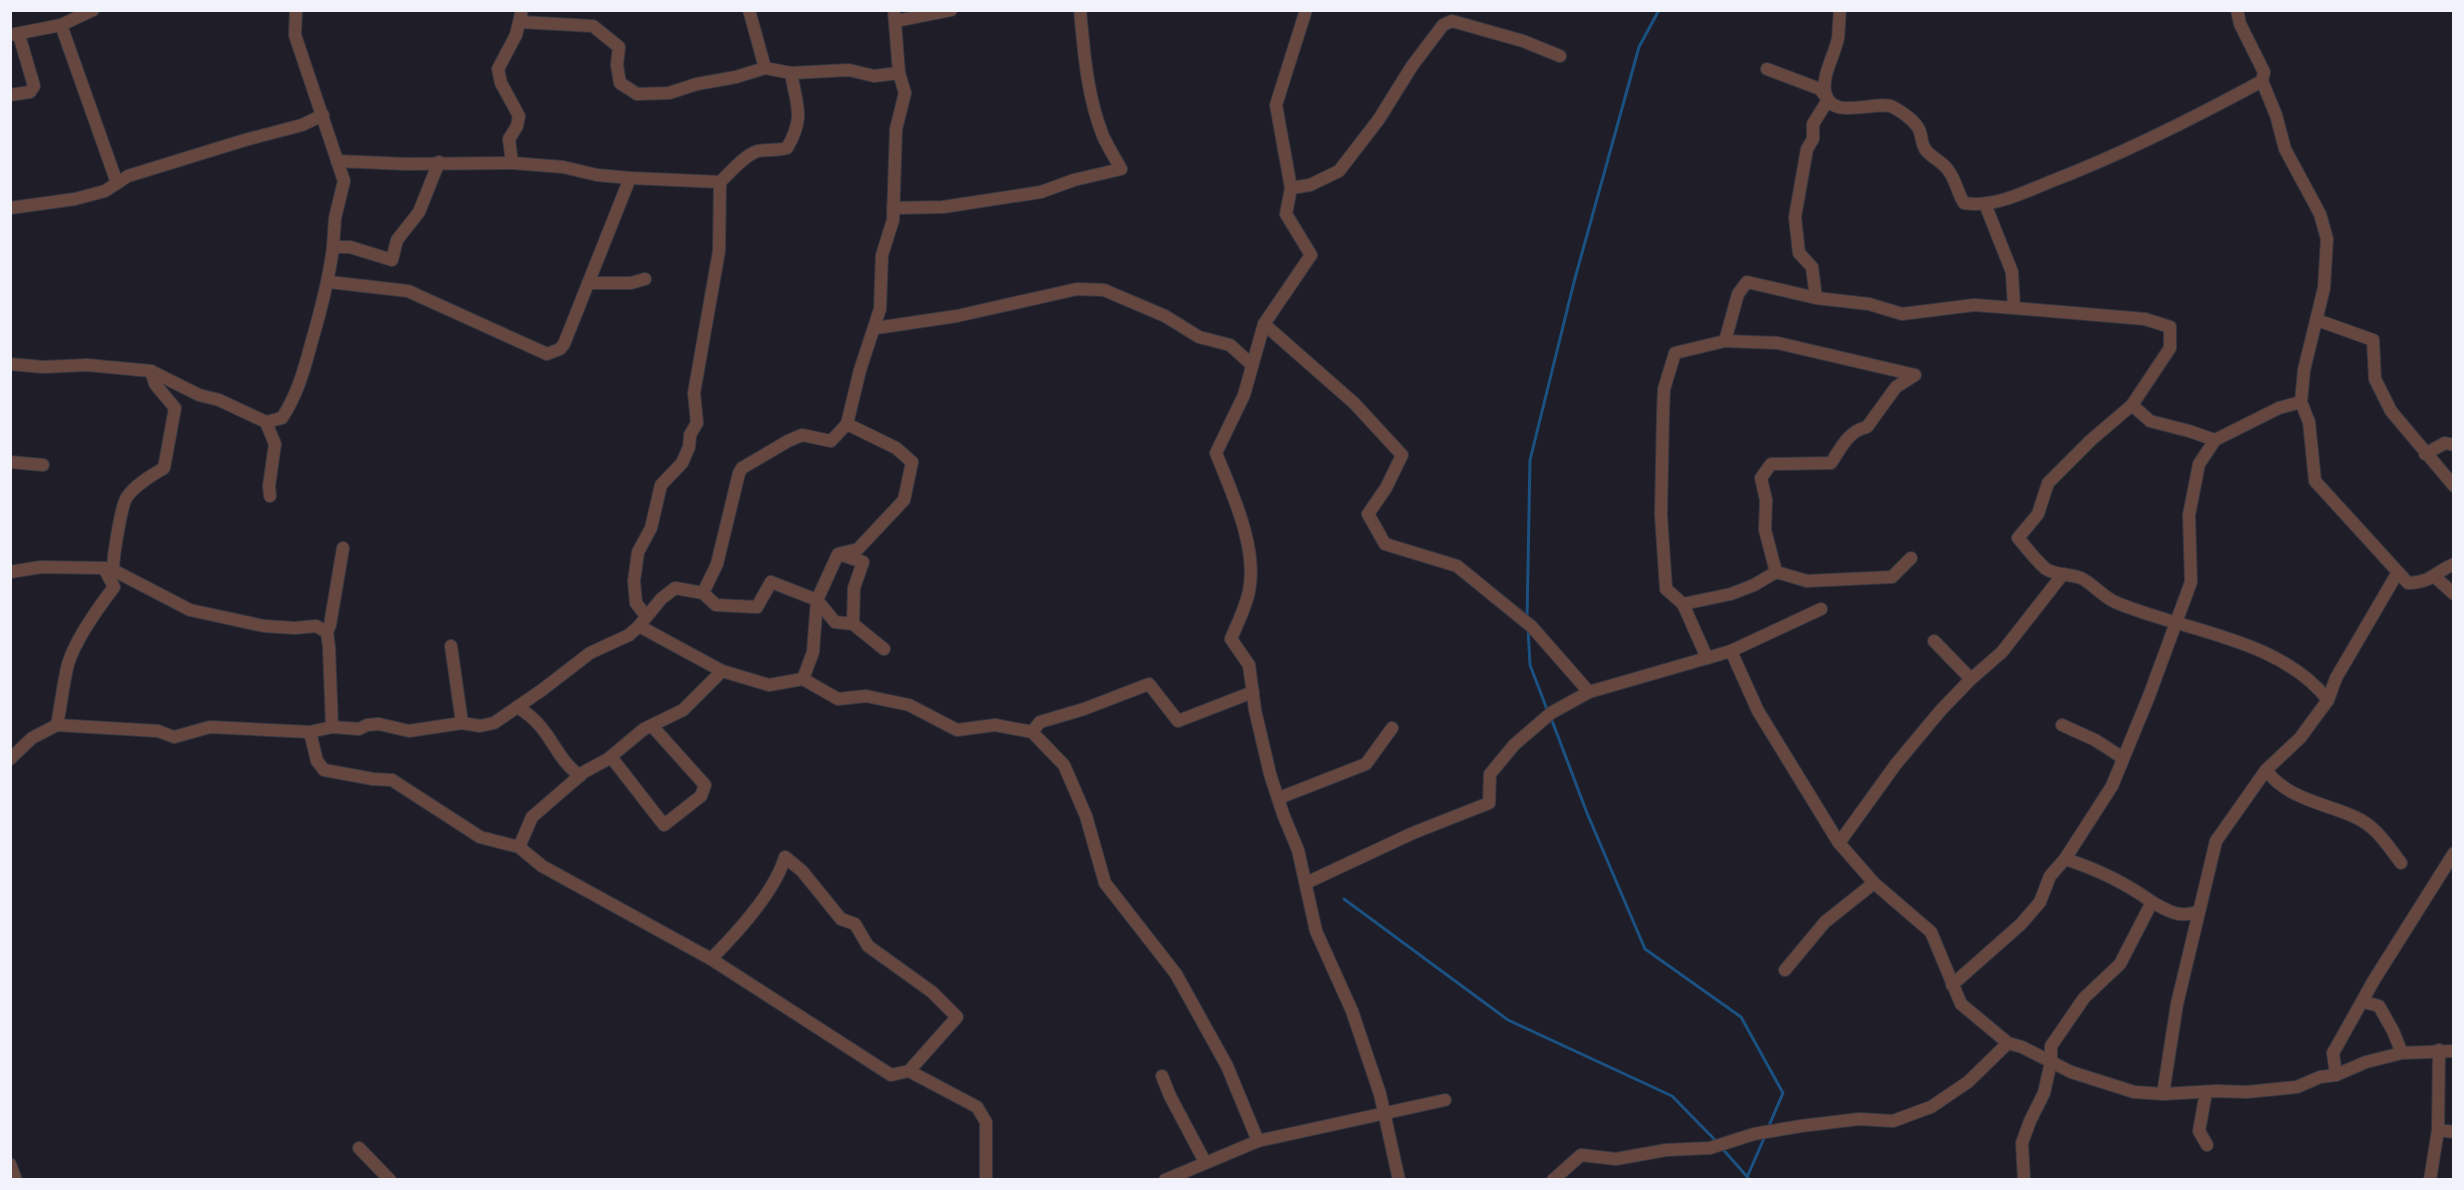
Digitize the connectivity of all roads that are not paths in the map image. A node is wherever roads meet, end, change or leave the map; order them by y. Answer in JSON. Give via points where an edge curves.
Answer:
{"nodes":[{"id":1,"x":93,"y":10,"type":"edge"},
{"id":2,"x":296,"y":10,"type":"edge"},
{"id":3,"x":749,"y":10,"type":"edge"},
{"id":4,"x":951,"y":10,"type":"edge"},
{"id":5,"x":1080,"y":10,"type":"edge"},
{"id":6,"x":1306,"y":10,"type":"edge"},
{"id":7,"x":1840,"y":10,"type":"edge"},
{"id":8,"x":2237,"y":10,"type":"edge"},
{"id":9,"x":521,"y":16,"type":"edge"},
{"id":10,"x":895,"y":16,"type":"edge"},
{"id":11,"x":61,"y":26,"type":"junction"},
{"id":12,"x":15,"y":35,"type":"edge"},
{"id":13,"x":1560,"y":56,"type":"dead end"},
{"id":14,"x":765,"y":68,"type":"junction"},
{"id":15,"x":1767,"y":69,"type":"dead end"},
{"id":16,"x":791,"y":73,"type":"junction"},
{"id":17,"x":899,"y":73,"type":"junction"},
{"id":18,"x":2262,"y":81,"type":"junction"},
{"id":19,"x":10,"y":95,"type":"edge"},
{"id":20,"x":1828,"y":100,"type":"junction"},
{"id":21,"x":323,"y":115,"type":"junction"},
{"id":22,"x":337,"y":161,"type":"junction"},
{"id":23,"x":439,"y":162,"type":"junction"},
{"id":24,"x":512,"y":163,"type":"junction"},
{"id":25,"x":630,"y":178,"type":"junction"},
{"id":26,"x":720,"y":182,"type":"junction"},
{"id":27,"x":117,"y":183,"type":"junction"},
{"id":28,"x":1291,"y":188,"type":"junction"},
{"id":29,"x":1985,"y":204,"type":"junction"},
{"id":30,"x":10,"y":208,"type":"edge"},
{"id":31,"x":893,"y":208,"type":"junction"},
{"id":32,"x":333,"y":247,"type":"junction"},
{"id":33,"x":645,"y":279,"type":"dead end"},
{"id":34,"x":329,"y":282,"type":"junction"},
{"id":35,"x":588,"y":283,"type":"junction"},
{"id":36,"x":1816,"y":298,"type":"junction"},
{"id":37,"x":2014,"y":308,"type":"junction"},
{"id":38,"x":2317,"y":320,"type":"junction"},
{"id":39,"x":1264,"y":324,"type":"junction"},
{"id":40,"x":876,"y":328,"type":"junction"},
{"id":41,"x":1725,"y":341,"type":"junction"},
{"id":42,"x":10,"y":364,"type":"edge"},
{"id":43,"x":1252,"y":364,"type":"junction"},
{"id":44,"x":151,"y":371,"type":"junction"},
{"id":45,"x":2301,"y":402,"type":"junction"},
{"id":46,"x":2132,"y":405,"type":"junction"},
{"id":47,"x":266,"y":422,"type":"junction"},
{"id":48,"x":847,"y":424,"type":"junction"},
{"id":49,"x":2215,"y":440,"type":"junction"},
{"id":50,"x":2454,"y":445,"type":"edge"},
{"id":51,"x":2425,"y":454,"type":"junction"},
{"id":52,"x":10,"y":462,"type":"edge"},
{"id":53,"x":44,"y":465,"type":"dead end"},
{"id":54,"x":2454,"y":486,"type":"edge"},
{"id":55,"x":270,"y":496,"type":"dead end"},
{"id":56,"x":343,"y":548,"type":"dead end"},
{"id":57,"x":838,"y":554,"type":"junction"},
{"id":58,"x":1911,"y":558,"type":"dead end"},
{"id":59,"x":2454,"y":564,"type":"edge"},
{"id":60,"x":109,"y":569,"type":"junction"},
{"id":61,"x":10,"y":572,"type":"edge"},
{"id":62,"x":1776,"y":572,"type":"junction"},
{"id":63,"x":2398,"y":572,"type":"junction"},
{"id":64,"x":2063,"y":574,"type":"junction"},
{"id":65,"x":2435,"y":577,"type":"junction"},
{"id":66,"x":703,"y":592,"type":"junction"},
{"id":67,"x":2454,"y":594,"type":"edge"},
{"id":68,"x":817,"y":600,"type":"junction"},
{"id":69,"x":1683,"y":604,"type":"junction"},
{"id":70,"x":1821,"y":609,"type":"dead end"},
{"id":71,"x":643,"y":621,"type":"junction"},
{"id":72,"x":852,"y":624,"type":"junction"},
{"id":73,"x":2176,"y":624,"type":"junction"},
{"id":74,"x":327,"y":632,"type":"junction"},
{"id":75,"x":1934,"y":641,"type":"dead end"},
{"id":76,"x":451,"y":646,"type":"dead end"},
{"id":77,"x":884,"y":649,"type":"dead end"},
{"id":78,"x":1731,"y":651,"type":"junction"},
{"id":79,"x":1707,"y":658,"type":"junction"},
{"id":80,"x":722,"y":671,"type":"junction"},
{"id":81,"x":1971,"y":678,"type":"junction"},
{"id":82,"x":803,"y":679,"type":"junction"},
{"id":83,"x":1252,"y":692,"type":"junction"},
{"id":84,"x":1589,"y":692,"type":"junction"},
{"id":85,"x":2328,"y":699,"type":"junction"},
{"id":86,"x":517,"y":707,"type":"junction"},
{"id":87,"x":462,"y":723,"type":"junction"},
{"id":88,"x":57,"y":725,"type":"junction"},
{"id":89,"x":2062,"y":725,"type":"dead end"},
{"id":90,"x":652,"y":726,"type":"junction"},
{"id":91,"x":332,"y":728,"type":"junction"},
{"id":92,"x":1392,"y":728,"type":"dead end"},
{"id":93,"x":310,"y":732,"type":"junction"},
{"id":94,"x":1032,"y":732,"type":"junction"},
{"id":95,"x":610,"y":757,"type":"junction"},
{"id":96,"x":2123,"y":758,"type":"junction"},
{"id":97,"x":10,"y":759,"type":"edge"},
{"id":98,"x":2266,"y":770,"type":"junction"},
{"id":99,"x":580,"y":776,"type":"junction"},
{"id":100,"x":1279,"y":798,"type":"junction"},
{"id":101,"x":1839,"y":843,"type":"junction"},
{"id":102,"x":519,"y":846,"type":"junction"},
{"id":103,"x":2454,"y":853,"type":"edge"},
{"id":104,"x":2065,"y":859,"type":"junction"},
{"id":105,"x":2401,"y":863,"type":"dead end"},
{"id":106,"x":1306,"y":883,"type":"junction"},
{"id":107,"x":1874,"y":883,"type":"junction"},
{"id":108,"x":2151,"y":902,"type":"junction"},
{"id":109,"x":2197,"y":912,"type":"junction"},
{"id":110,"x":711,"y":959,"type":"junction"},
{"id":111,"x":1785,"y":970,"type":"dead end"},
{"id":112,"x":1953,"y":985,"type":"junction"},
{"id":113,"x":2364,"y":1002,"type":"junction"},
{"id":114,"x":2008,"y":1043,"type":"junction"},
{"id":115,"x":2439,"y":1050,"type":"junction"},
{"id":116,"x":2454,"y":1051,"type":"edge"},
{"id":117,"x":2402,"y":1053,"type":"junction"},
{"id":118,"x":2051,"y":1062,"type":"junction"},
{"id":119,"x":909,"y":1071,"type":"junction"},
{"id":120,"x":2336,"y":1075,"type":"junction"},
{"id":121,"x":1162,"y":1076,"type":"dead end"},
{"id":122,"x":2206,"y":1092,"type":"junction"},
{"id":123,"x":2163,"y":1094,"type":"junction"},
{"id":124,"x":1444,"y":1100,"type":"dead end"},
{"id":125,"x":1383,"y":1113,"type":"junction"},
{"id":126,"x":2438,"y":1130,"type":"junction"},
{"id":127,"x":2454,"y":1132,"type":"edge"},
{"id":128,"x":1258,"y":1141,"type":"junction"},
{"id":129,"x":2207,"y":1145,"type":"dead end"},
{"id":130,"x":359,"y":1148,"type":"dead end"},
{"id":131,"x":1205,"y":1162,"type":"junction"},
{"id":132,"x":10,"y":1164,"type":"edge"},
{"id":133,"x":16,"y":1179,"type":"edge"},
{"id":134,"x":390,"y":1179,"type":"edge"},
{"id":135,"x":986,"y":1179,"type":"edge"},
{"id":136,"x":1165,"y":1179,"type":"edge"},
{"id":137,"x":1399,"y":1179,"type":"edge"},
{"id":138,"x":1553,"y":1179,"type":"edge"},
{"id":139,"x":2024,"y":1179,"type":"edge"},
{"id":140,"x":2430,"y":1179,"type":"edge"}],
"edges":[{"from":1,"to":11,"type":"street"},
{"from":2,"to":21,"type":"street","via":[[296,35]]},
{"from":3,"to":14,"type":"street"},
{"from":4,"to":10,"type":"street"},
{"from":5,"to":31,"type":"street","via":[[1095,113],[1121,169],[1041,192],[943,207]]},
{"from":6,"to":28,"type":"street","via":[[1276,105]]},
{"from":7,"to":20,"type":"street","via":[[1838,38],[1826,82]]},
{"from":8,"to":18,"type":"street","via":[[2264,72]]},
{"from":9,"to":14,"type":"street","via":[[593,27],[619,46],[620,83],[637,94],[669,93]]},
{"from":9,"to":24,"type":"street","via":[[498,69],[501,84],[519,116],[509,139]]},
{"from":10,"to":17,"type":"street"},
{"from":11,"to":12,"type":"street"},
{"from":11,"to":27,"type":"street"},
{"from":12,"to":19,"type":"street","via":[[34,86],[30,92]]},
{"from":13,"to":28,"type":"street","via":[[1452,21],[1443,25],[1339,171],[1310,185]]},
{"from":14,"to":16,"type":"street"},
{"from":15,"to":20,"type":"street","via":[[1820,90]]},
{"from":16,"to":17,"type":"street"},
{"from":16,"to":26,"type":"street","via":[[799,119],[787,148],[758,152]]},
{"from":17,"to":31,"type":"street","via":[[905,93],[896,129]]},
{"from":18,"to":29,"type":"street","via":[[2097,164]]},
{"from":18,"to":38,"type":"street","via":[[2285,149],[2320,214],[2327,239],[2324,288]]},
{"from":20,"to":29,"type":"street","via":[[1850,110],[1886,105],[1908,117],[1920,130],[1926,152],[1949,171],[1964,203]]},
{"from":20,"to":36,"type":"street","via":[[1813,124],[1796,217],[1799,253],[1812,267]]},
{"from":21,"to":22,"type":"street"},
{"from":21,"to":27,"type":"street","via":[[302,125],[128,176]]},
{"from":22,"to":23,"type":"street"},
{"from":22,"to":32,"type":"street","via":[[344,181]]},
{"from":23,"to":24,"type":"street"},
{"from":23,"to":32,"type":"street","via":[[419,212],[397,240],[392,260],[350,247]]},
{"from":24,"to":25,"type":"street"},
{"from":25,"to":26,"type":"street"},
{"from":25,"to":35,"type":"street"},
{"from":26,"to":71,"type":"street","via":[[719,251],[693,393],[697,423],[682,463],[661,484],[651,528],[638,552],[634,580]]},
{"from":27,"to":30,"type":"street","via":[[105,191],[75,199]]},
{"from":28,"to":39,"type":"street","via":[[1286,214],[1311,255]]},
{"from":29,"to":37,"type":"street","via":[[2012,272]]},
{"from":31,"to":40,"type":"street","via":[[882,255]]},
{"from":32,"to":34,"type":"street"},
{"from":33,"to":35,"type":"street","via":[[631,283]]},
{"from":34,"to":35,"type":"street","via":[[408,291],[547,354],[564,344]]},
{"from":34,"to":47,"type":"street","via":[[297,392],[282,418]]},
{"from":36,"to":37,"type":"street","via":[[1869,304],[1902,314],[1974,305]]},
{"from":36,"to":41,"type":"street","via":[[1747,282],[1738,294]]},
{"from":37,"to":46,"type":"street","via":[[2145,319],[2170,327],[2170,348]]},
{"from":38,"to":45,"type":"street","via":[[2304,370]]},
{"from":38,"to":51,"type":"street","via":[[2373,340],[2375,379],[2391,411]]},
{"from":39,"to":43,"type":"street"},
{"from":39,"to":84,"type":"street","via":[[1354,404],[1402,455],[1368,514],[1385,544],[1457,566],[1527,624]]},
{"from":40,"to":43,"type":"street","via":[[957,316],[1077,289],[1104,290],[1165,316],[1199,337],[1230,345]]},
{"from":40,"to":48,"type":"street"},
{"from":41,"to":62,"type":"street","via":[[1778,343],[1915,375],[1896,387],[1867,427],[1856,430],[1830,463],[1771,464],[1761,478],[1766,530]]},
{"from":41,"to":69,"type":"street","via":[[1675,353],[1664,389],[1661,515],[1666,589]]},
{"from":42,"to":44,"type":"street"},
{"from":43,"to":83,"type":"street","via":[[1244,395],[1216,453],[1251,558],[1249,592],[1231,639],[1249,665]]},
{"from":44,"to":47,"type":"street"},
{"from":44,"to":60,"type":"street","via":[[155,384],[175,408],[170,444],[164,468],[134,488],[125,499]]},
{"from":45,"to":49,"type":"street","via":[[2279,408]]},
{"from":45,"to":63,"type":"street","via":[[2308,422],[2315,481]]},
{"from":46,"to":49,"type":"street","via":[[2150,421]]},
{"from":46,"to":64,"type":"street","via":[[2048,483],[2038,514],[2018,538],[2047,570]]},
{"from":47,"to":55,"type":"street","via":[[275,444]]},
{"from":48,"to":57,"type":"street","via":[[896,448],[912,462],[904,500],[858,549]]},
{"from":48,"to":66,"type":"street","via":[[831,441],[802,435],[742,468],[717,564]]},
{"from":49,"to":73,"type":"street","via":[[2199,464],[2189,514],[2191,582]]},
{"from":50,"to":51,"type":"street","via":[[2445,443]]},
{"from":51,"to":54,"type":"street"},
{"from":52,"to":53,"type":"street"},
{"from":56,"to":74,"type":"street"},
{"from":57,"to":68,"type":"street"},
{"from":57,"to":72,"type":"street","via":[[863,562],[854,588]]},
{"from":58,"to":62,"type":"street","via":[[1892,577],[1807,581]]},
{"from":59,"to":65,"type":"street"},
{"from":60,"to":61,"type":"street","via":[[41,567]]},
{"from":60,"to":74,"type":"street","via":[[190,610],[264,626],[316,626]]},
{"from":60,"to":88,"type":"street","via":[[114,587],[89,620],[69,662]]},
{"from":62,"to":69,"type":"street","via":[[1731,594]]},
{"from":63,"to":65,"type":"street","via":[[2408,583]]},
{"from":63,"to":85,"type":"street","via":[[2336,678]]},
{"from":64,"to":73,"type":"street","via":[[2081,579],[2111,601]]},
{"from":64,"to":81,"type":"street","via":[[2002,652]]},
{"from":65,"to":67,"type":"street"},
{"from":66,"to":68,"type":"street","via":[[716,605],[757,607],[771,582]]},
{"from":66,"to":71,"type":"street","via":[[675,588]]},
{"from":68,"to":72,"type":"street","via":[[835,622]]},
{"from":68,"to":82,"type":"street","via":[[813,652]]},
{"from":69,"to":79,"type":"street"},
{"from":70,"to":78,"type":"street"},
{"from":71,"to":80,"type":"street"},
{"from":71,"to":86,"type":"street","via":[[629,635],[590,653]]},
{"from":72,"to":77,"type":"street"},
{"from":73,"to":85,"type":"street","via":[[2270,655],[2316,685]]},
{"from":73,"to":96,"type":"street"},
{"from":74,"to":91,"type":"street"},
{"from":75,"to":81,"type":"street"},
{"from":76,"to":87,"type":"street"},
{"from":78,"to":79,"type":"street"},
{"from":78,"to":101,"type":"street","via":[[1758,711]]},
{"from":79,"to":84,"type":"street"},
{"from":80,"to":82,"type":"street","via":[[769,685]]},
{"from":80,"to":90,"type":"street","via":[[683,710]]},
{"from":81,"to":101,"type":"street","via":[[1896,764]]},
{"from":82,"to":94,"type":"street","via":[[838,699],[866,696],[909,705],[957,730],[995,725]]},
{"from":83,"to":94,"type":"street","via":[[1178,721],[1149,684],[1040,722]]},
{"from":83,"to":100,"type":"street"},
{"from":84,"to":106,"type":"street","via":[[1549,715],[1514,745],[1490,774],[1489,803]]},
{"from":85,"to":98,"type":"street","via":[[2300,738]]},
{"from":86,"to":87,"type":"street","via":[[494,723]]},
{"from":86,"to":99,"type":"street","via":[[542,726],[567,767]]},
{"from":87,"to":91,"type":"street","via":[[408,731],[379,724],[359,729]]},
{"from":88,"to":93,"type":"street","via":[[158,731],[174,736],[210,727]]},
{"from":88,"to":97,"type":"street","via":[[32,738]]},
{"from":89,"to":96,"type":"street"},
{"from":90,"to":95,"type":"street"},
{"from":90,"to":95,"type":"street","via":[[705,785],[701,796],[664,825]]},
{"from":91,"to":93,"type":"street"},
{"from":92,"to":100,"type":"street","via":[[1366,764]]},
{"from":93,"to":102,"type":"street","via":[[317,761],[324,770],[392,780],[480,837]]},
{"from":94,"to":128,"type":"street","via":[[1064,765],[1086,816],[1105,883],[1176,974],[1227,1066]]},
{"from":95,"to":99,"type":"street"},
{"from":96,"to":104,"type":"street","via":[[2112,786]]},
{"from":98,"to":105,"type":"street","via":[[2275,782],[2304,798],[2357,818],[2388,843]]},
{"from":98,"to":109,"type":"street","via":[[2216,841]]},
{"from":99,"to":102,"type":"street","via":[[532,817]]},
{"from":100,"to":106,"type":"street"},
{"from":101,"to":107,"type":"street"},
{"from":102,"to":110,"type":"street","via":[[542,866]]},
{"from":103,"to":113,"type":"street"},
{"from":104,"to":108,"type":"street","via":[[2096,868]]},
{"from":104,"to":112,"type":"street","via":[[2050,876],[2040,902],[2021,924]]},
{"from":106,"to":125,"type":"street","via":[[1316,931],[1352,1011]]},
{"from":107,"to":111,"type":"street","via":[[1825,922]]},
{"from":107,"to":112,"type":"street","via":[[1931,932]]},
{"from":108,"to":109,"type":"street","via":[[2176,915]]},
{"from":108,"to":118,"type":"street","via":[[2120,964],[2084,998],[2051,1046]]},
{"from":109,"to":123,"type":"street"},
{"from":110,"to":119,"type":"street","via":[[891,1075]]},
{"from":110,"to":119,"type":"street","via":[[759,902],[785,857],[841,919],[855,924],[868,946],[932,992],[957,1017]]},
{"from":112,"to":114,"type":"street","via":[[1961,1004]]},
{"from":113,"to":117,"type":"street","via":[[2379,1006]]},
{"from":113,"to":120,"type":"street","via":[[2332,1053]]},
{"from":114,"to":118,"type":"street"},
{"from":114,"to":138,"type":"street","via":[[1968,1082],[1931,1107],[1893,1121],[1859,1119],[1754,1134],[1710,1148],[1666,1150],[1616,1159],[1581,1155]]},
{"from":115,"to":116,"type":"street"},
{"from":115,"to":117,"type":"street"},
{"from":115,"to":126,"type":"street"},
{"from":117,"to":120,"type":"street"},
{"from":118,"to":123,"type":"street","via":[[2134,1092]]},
{"from":118,"to":139,"type":"street","via":[[2044,1093],[2022,1143]]},
{"from":119,"to":135,"type":"street","via":[[977,1107],[986,1122]]},
{"from":120,"to":122,"type":"street","via":[[2297,1087]]},
{"from":121,"to":131,"type":"street"},
{"from":122,"to":123,"type":"street"},
{"from":122,"to":129,"type":"street","via":[[2199,1131]]},
{"from":124,"to":125,"type":"street"},
{"from":125,"to":128,"type":"street"},
{"from":125,"to":137,"type":"street"},
{"from":126,"to":127,"type":"street"},
{"from":126,"to":140,"type":"street"},
{"from":128,"to":131,"type":"street"},
{"from":130,"to":134,"type":"street"},
{"from":131,"to":136,"type":"street"},
{"from":132,"to":133,"type":"street"}]}
